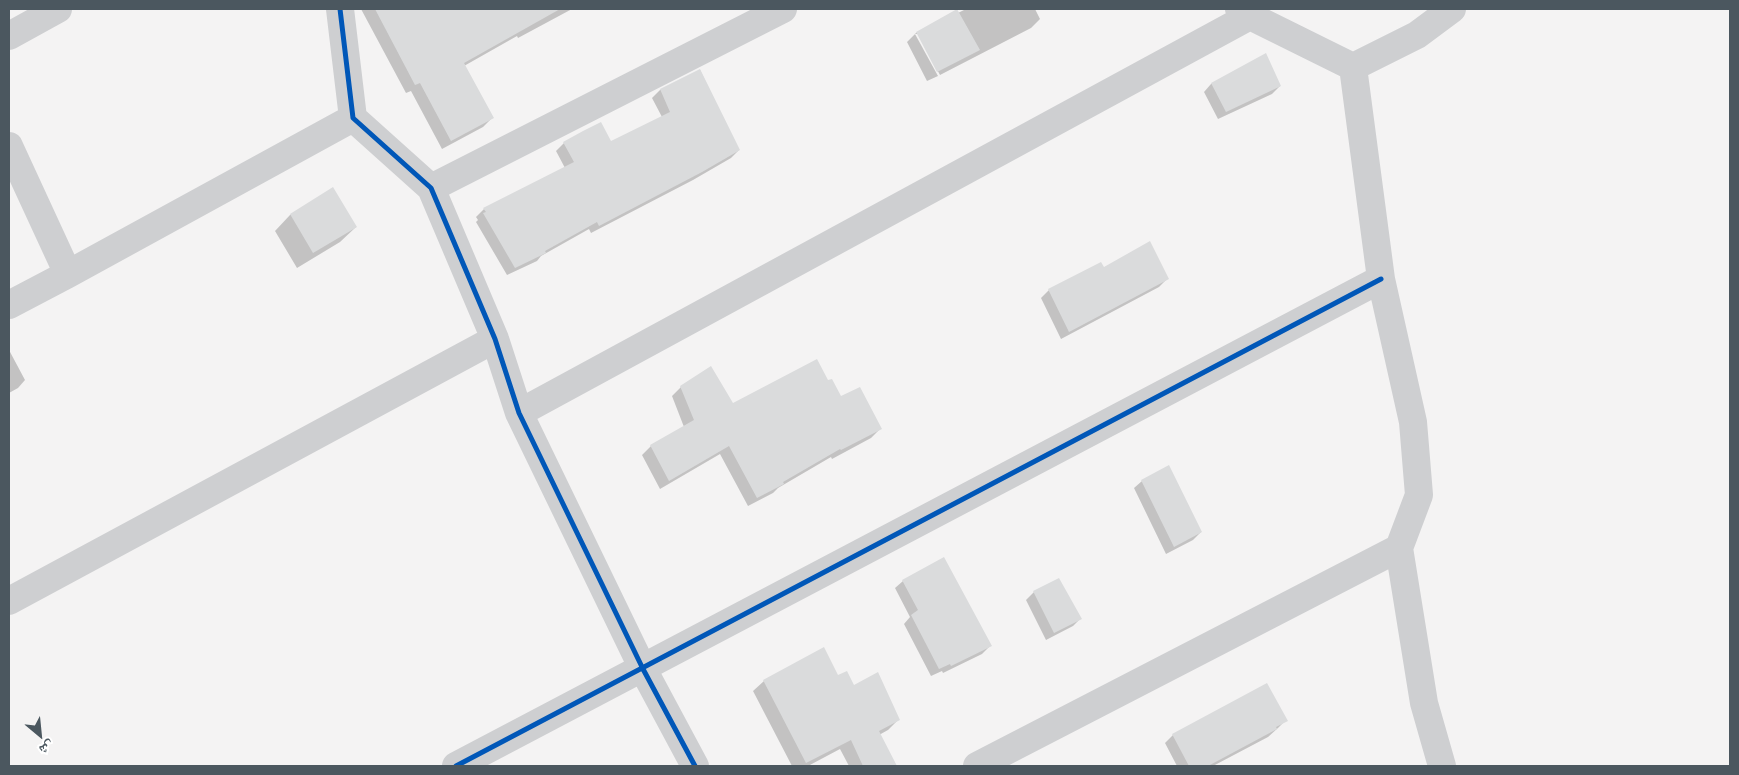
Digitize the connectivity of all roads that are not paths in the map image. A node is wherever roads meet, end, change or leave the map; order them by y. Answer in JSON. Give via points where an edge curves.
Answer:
{"nodes":[{"id":1,"x":58,"y":9,"type":"edge"},
{"id":2,"x":340,"y":9,"type":"edge"},
{"id":3,"x":783,"y":9,"type":"edge"},
{"id":4,"x":1452,"y":9,"type":"edge"},
{"id":5,"x":1245,"y":12,"type":"edge"},
{"id":6,"x":9,"y":36,"type":"edge"},
{"id":7,"x":1353,"y":67,"type":"junction"},
{"id":8,"x":354,"y":118,"type":"junction"},
{"id":9,"x":9,"y":146,"type":"edge"},
{"id":10,"x":431,"y":188,"type":"junction"},
{"id":11,"x":68,"y":274,"type":"junction"},
{"id":12,"x":1381,"y":279,"type":"junction"},
{"id":13,"x":9,"y":305,"type":"edge"},
{"id":14,"x":495,"y":340,"type":"junction"},
{"id":15,"x":519,"y":413,"type":"junction"},
{"id":16,"x":1399,"y":548,"type":"junction"},
{"id":17,"x":9,"y":602,"type":"edge"},
{"id":18,"x":643,"y":669,"type":"junction"},
{"id":19,"x":456,"y":766,"type":"edge"},
{"id":20,"x":695,"y":766,"type":"edge"},
{"id":21,"x":977,"y":766,"type":"edge"},
{"id":22,"x":1442,"y":766,"type":"edge"}],
"edges":[{"from":1,"to":6,"type":"street"},
{"from":2,"to":8,"type":"street"},
{"from":3,"to":10,"type":"street"},
{"from":4,"to":7,"type":"street","via":[[1418,35]]},
{"from":5,"to":7,"type":"street"},
{"from":5,"to":15,"type":"street"},
{"from":7,"to":12,"type":"street"},
{"from":8,"to":10,"type":"street"},
{"from":8,"to":11,"type":"street"},
{"from":9,"to":11,"type":"street"},
{"from":10,"to":14,"type":"street"},
{"from":11,"to":13,"type":"street"},
{"from":12,"to":16,"type":"street","via":[[1413,422],[1419,495]]},
{"from":12,"to":18,"type":"street"},
{"from":14,"to":15,"type":"street"},
{"from":14,"to":17,"type":"street"},
{"from":15,"to":18,"type":"street"},
{"from":16,"to":21,"type":"street"},
{"from":16,"to":22,"type":"street","via":[[1424,703]]},
{"from":18,"to":19,"type":"street"},
{"from":18,"to":20,"type":"street"}]}
